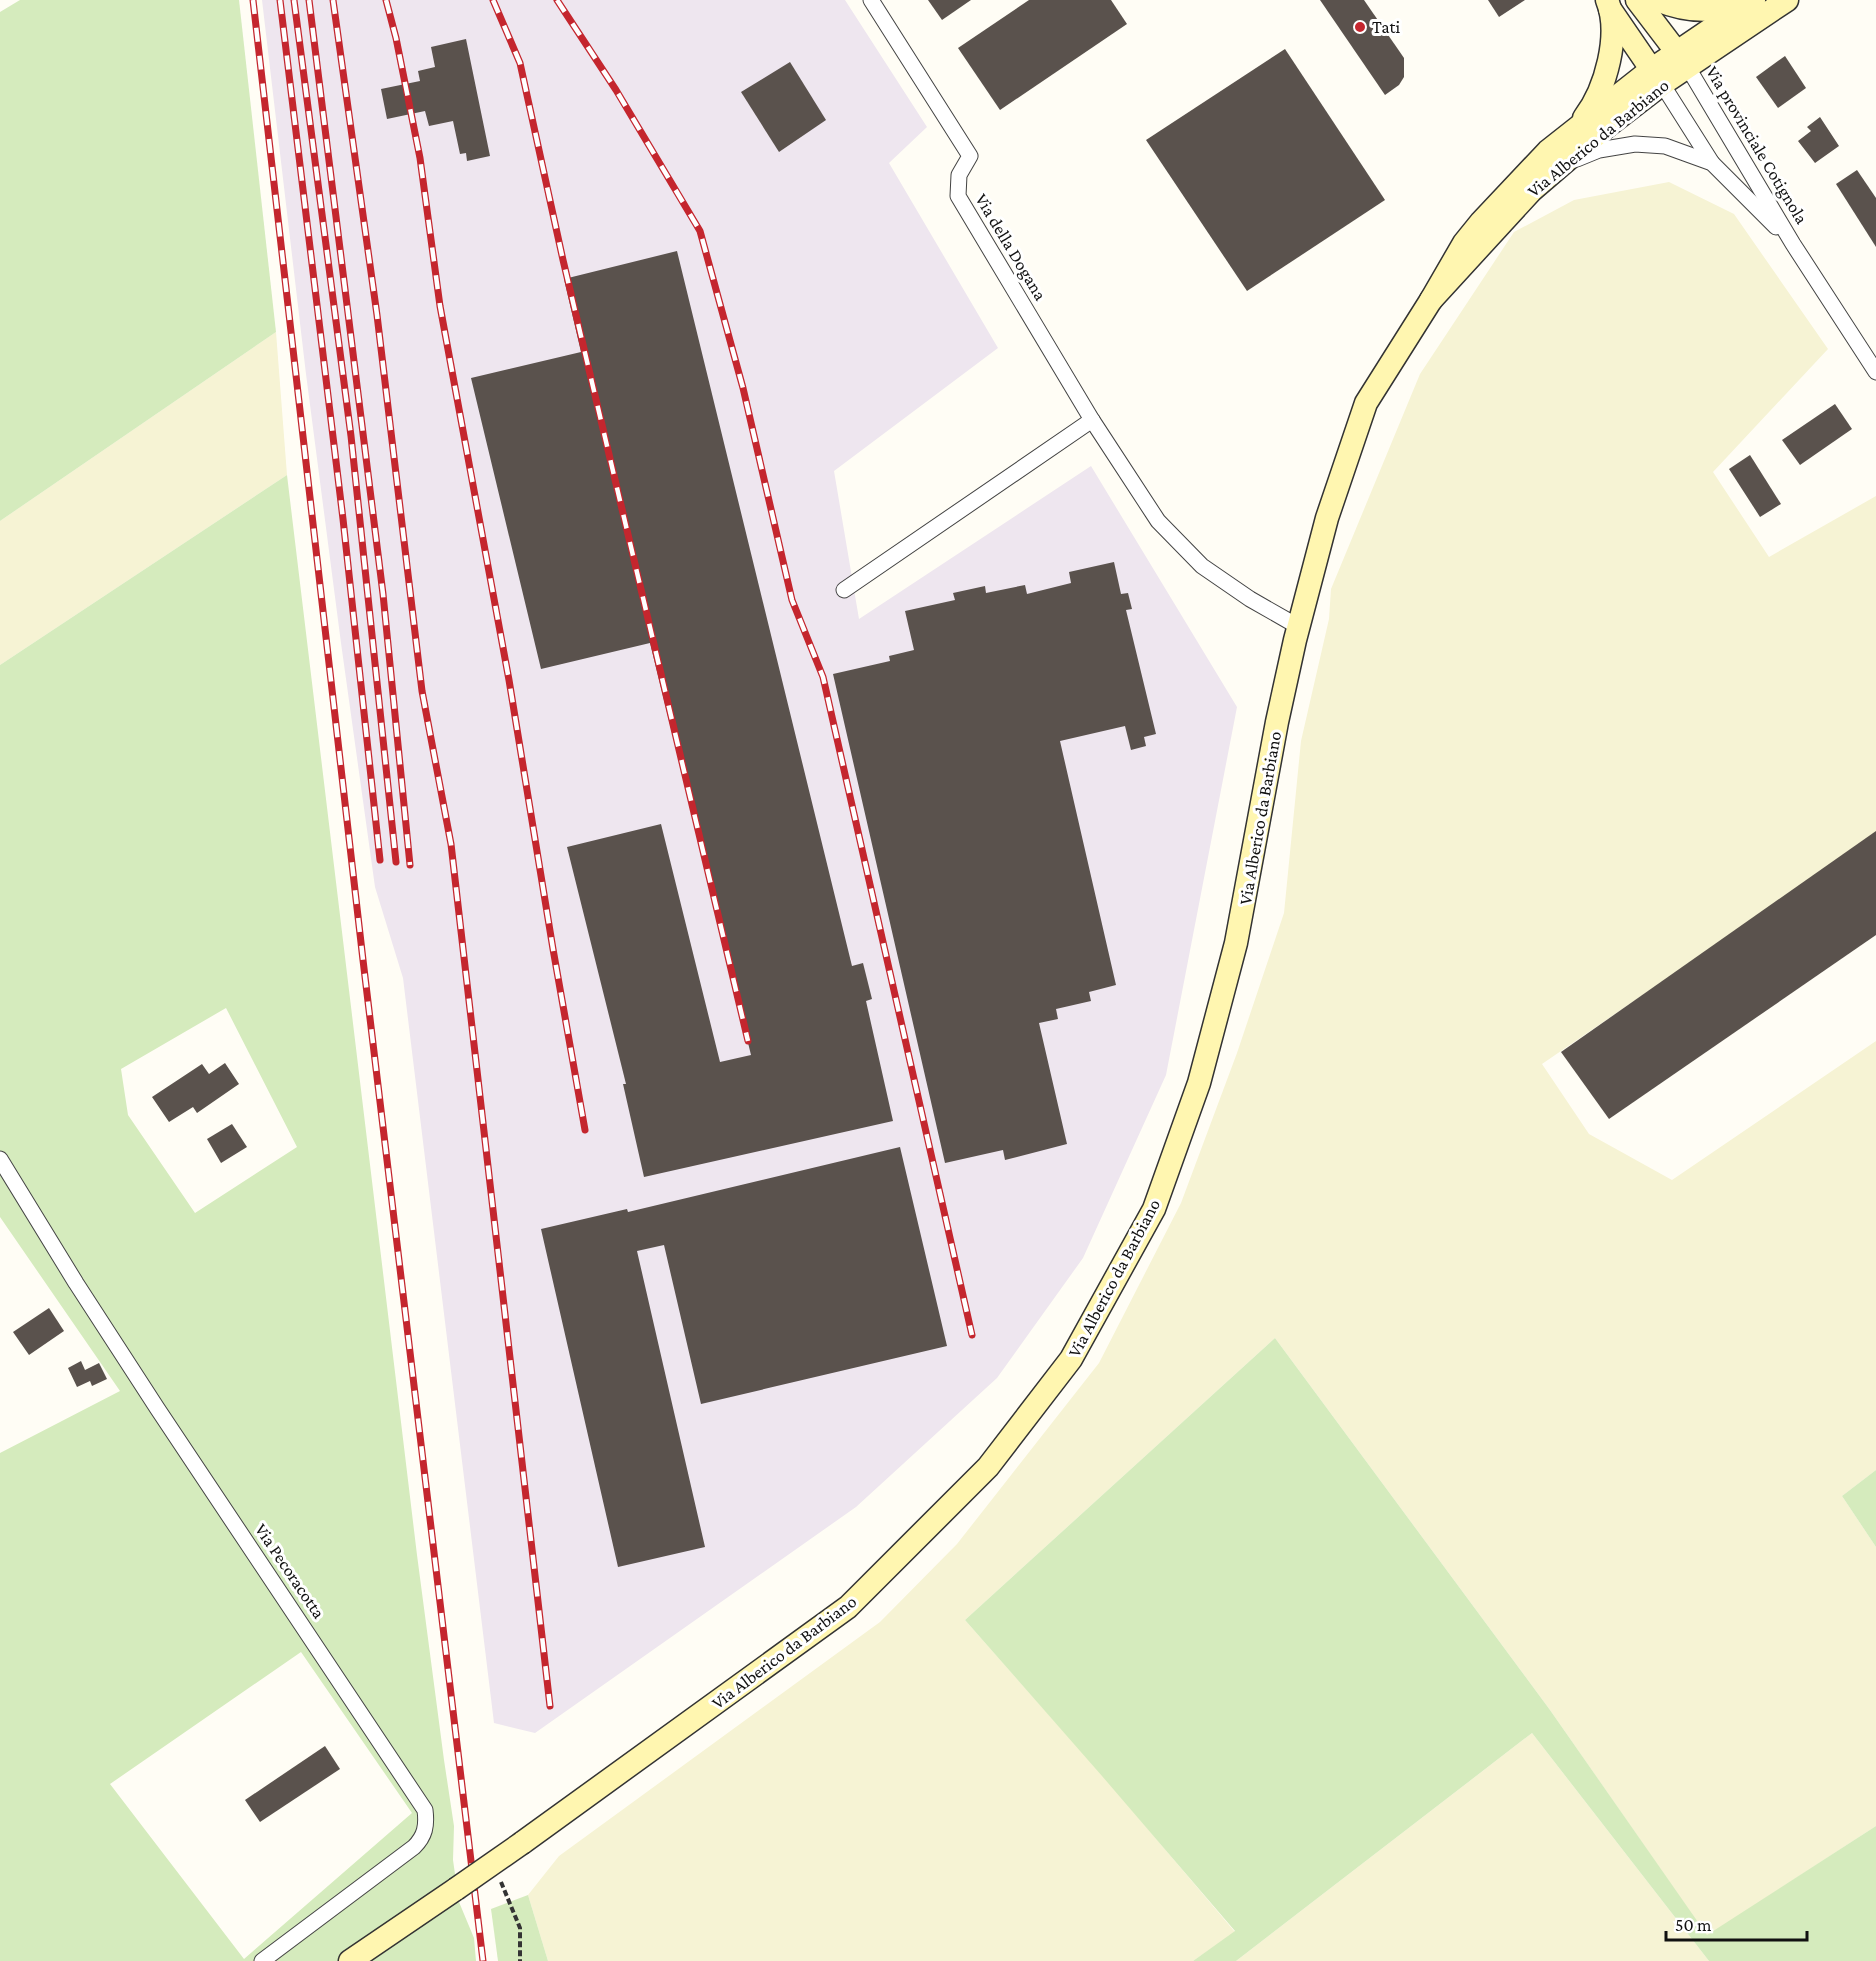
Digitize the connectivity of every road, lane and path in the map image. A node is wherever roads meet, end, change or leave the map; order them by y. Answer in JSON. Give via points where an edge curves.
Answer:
{"nodes":[{"id":1,"x":871,"y":0,"type":"edge"},
{"id":2,"x":1637,"y":0,"type":"edge"},
{"id":3,"x":1657,"y":0,"type":"edge"},
{"id":4,"x":1744,"y":0,"type":"edge"},
{"id":5,"x":1754,"y":0,"type":"edge"},
{"id":6,"x":1787,"y":0,"type":"edge"},
{"id":7,"x":1609,"y":4,"type":"edge"},
{"id":8,"x":1669,"y":68,"type":"junction"},
{"id":9,"x":1574,"y":130,"type":"junction"},
{"id":10,"x":1712,"y":163,"type":"junction"},
{"id":11,"x":1550,"y":174,"type":"junction"},
{"id":12,"x":1792,"y":244,"type":"junction"},
{"id":13,"x":1431,"y":300,"type":"junction"},
{"id":14,"x":1876,"y":372,"type":"edge"},
{"id":15,"x":1092,"y":420,"type":"junction"},
{"id":16,"x":844,"y":590,"type":"dead end"},
{"id":17,"x":1299,"y":627,"type":"junction"},
{"id":18,"x":0,"y":1159,"type":"edge"},
{"id":19,"x":500,"y":1879,"type":"dead end"},
{"id":20,"x":262,"y":1961,"type":"edge"},
{"id":21,"x":350,"y":1961,"type":"edge"},
{"id":22,"x":520,"y":1961,"type":"edge"}],
"edges":[{"from":1,"to":15,"type":"street","name":"Via della Dogana","via":[[970,156],[959,175],[958,196]]},
{"from":2,"to":8,"type":"main road"},
{"from":3,"to":4,"type":"main road","via":[[1698,10],[1729,7]]},
{"from":5,"to":8,"type":"main road","name":"Via Alberico da Barbiano"},
{"from":6,"to":8,"type":"main road","name":"Via Alberico da Barbiano"},
{"from":7,"to":8,"type":"main road"},
{"from":7,"to":9,"type":"main road","via":[[1611,47],[1603,83]]},
{"from":8,"to":9,"type":"main road","name":"Via Alberico da Barbiano"},
{"from":8,"to":10,"type":"street","name":"Via provinciale Cotignola"},
{"from":8,"to":11,"type":"main road","name":"Via Alberico da Barbiano"},
{"from":8,"to":12,"type":"street","name":"Via provinciale Cotignola"},
{"from":9,"to":13,"type":"main road","name":"Via Alberico da Barbiano","via":[[1548,151],[1481,222]]},
{"from":10,"to":11,"type":"street","name":"Via provinciale Cotignola","via":[[1665,146],[1635,144],[1599,150]]},
{"from":10,"to":12,"type":"street","name":"Via provinciale Cotignola"},
{"from":11,"to":13,"type":"main road","name":"Via Alberico da Barbiano"},
{"from":12,"to":14,"type":"street","name":"Via provinciale Cotignola"},
{"from":13,"to":17,"type":"main road","name":"Via Alberico da Barbiano","via":[[1366,403],[1327,518]]},
{"from":15,"to":16,"type":"street"},
{"from":15,"to":17,"type":"street","name":"Via della Dogana","via":[[1158,521],[1202,566]]},
{"from":17,"to":21,"type":"main road","name":"Via Alberico da Barbiano","bridge":true,"via":[[1277,722],[1236,943],[1199,1083],[1154,1209],[1071,1359],[988,1467],[848,1607]]},
{"from":18,"to":20,"type":"street","name":"Via Pecoracotta","via":[[157,1408],[424,1810],[425,1830],[414,1847]]},
{"from":19,"to":22,"type":"path","via":[[520,1928]]}]}
